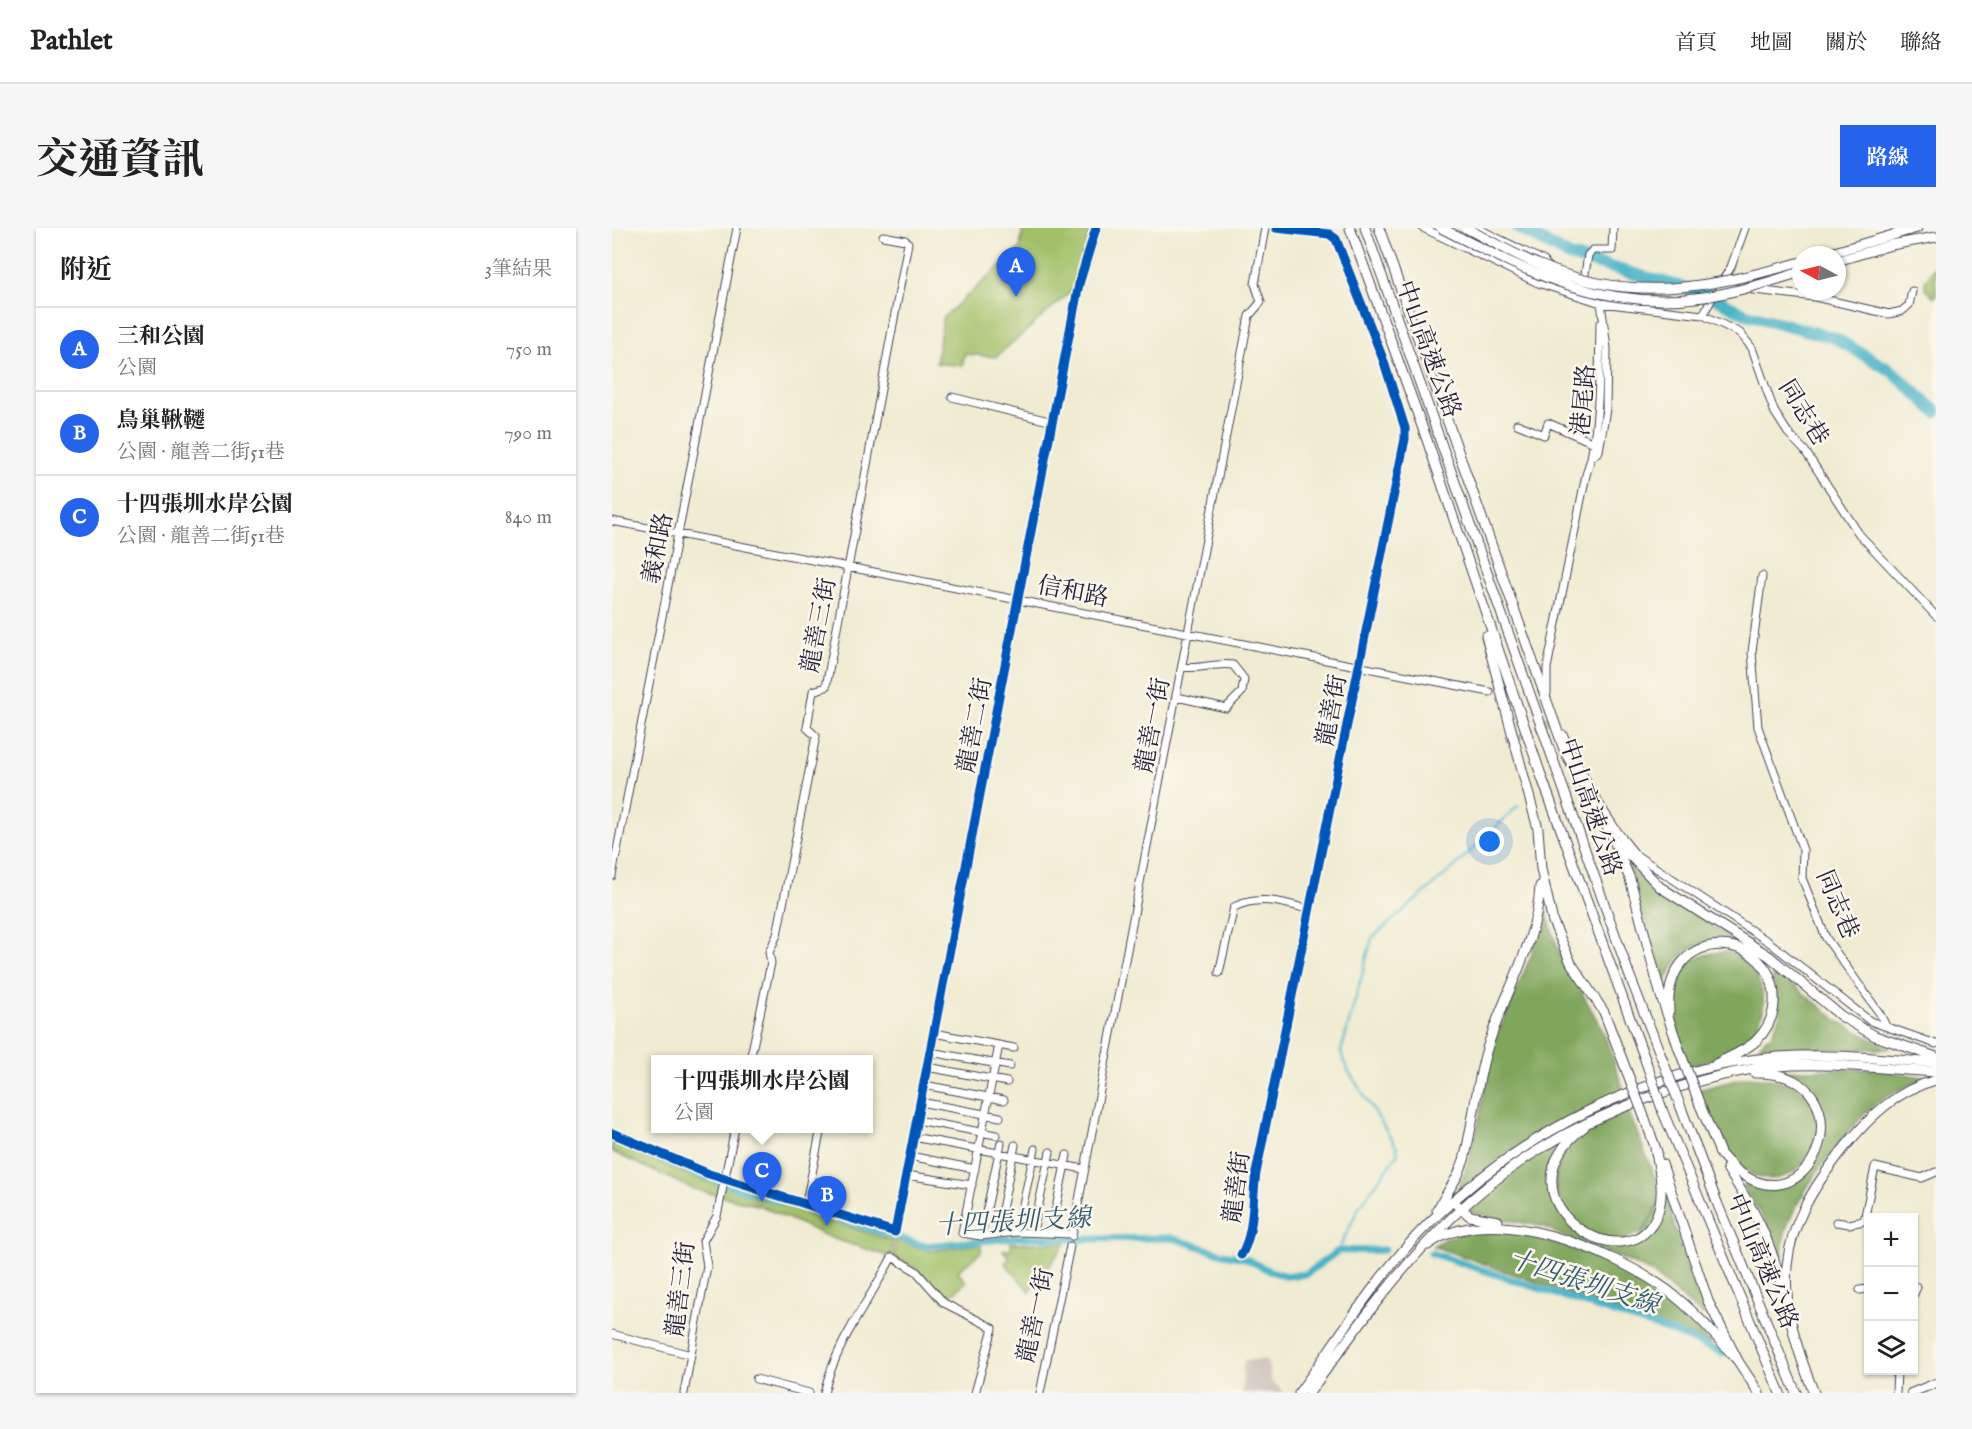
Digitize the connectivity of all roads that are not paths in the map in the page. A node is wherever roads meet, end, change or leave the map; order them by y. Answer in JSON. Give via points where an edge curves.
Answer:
{"nodes":[{"id":1,"x":737,"y":228,"type":"edge"},
{"id":2,"x":1096,"y":228,"type":"edge"},
{"id":3,"x":1265,"y":228,"type":"edge"},
{"id":4,"x":1276,"y":228,"type":"edge"},
{"id":5,"x":1350,"y":228,"type":"edge"},
{"id":6,"x":1365,"y":228,"type":"edge"},
{"id":7,"x":1379,"y":228,"type":"edge"},
{"id":8,"x":1423,"y":228,"type":"edge"},
{"id":9,"x":1441,"y":228,"type":"edge"},
{"id":10,"x":1466,"y":228,"type":"edge"},
{"id":11,"x":1477,"y":228,"type":"edge"},
{"id":12,"x":1613,"y":228,"type":"edge"},
{"id":13,"x":1745,"y":228,"type":"edge"},
{"id":14,"x":1917,"y":228,"type":"edge"},
{"id":15,"x":883,"y":236,"type":"dead end"},
{"id":16,"x":1936,"y":237,"type":"edge"},
{"id":17,"x":1846,"y":249,"type":"edge"},
{"id":18,"x":1846,"y":258,"type":"edge"},
{"id":19,"x":1792,"y":265,"type":"edge"},
{"id":20,"x":1792,"y":274,"type":"edge"},
{"id":21,"x":1551,"y":286,"type":"junction"},
{"id":22,"x":1719,"y":286,"type":"junction"},
{"id":23,"x":1912,"y":291,"type":"dead end"},
{"id":24,"x":1581,"y":296,"type":"junction"},
{"id":25,"x":1601,"y":303,"type":"junction"},
{"id":26,"x":1703,"y":315,"type":"junction"},
{"id":27,"x":952,"y":397,"type":"dead end"},
{"id":28,"x":1053,"y":422,"type":"junction"},
{"id":29,"x":1517,"y":424,"type":"dead end"},
{"id":30,"x":1594,"y":442,"type":"junction"},
{"id":31,"x":1591,"y":458,"type":"junction"},
{"id":32,"x":1453,"y":519,"type":"junction"},
{"id":33,"x":612,"y":521,"type":"edge"},
{"id":34,"x":680,"y":534,"type":"junction"},
{"id":35,"x":849,"y":567,"type":"junction"},
{"id":36,"x":1762,"y":576,"type":"dead end"},
{"id":37,"x":1018,"y":600,"type":"junction"},
{"id":38,"x":1936,"y":616,"type":"edge"},
{"id":39,"x":1190,"y":634,"type":"junction"},
{"id":40,"x":1359,"y":666,"type":"junction"},
{"id":41,"x":1183,"y":667,"type":"junction"},
{"id":42,"x":1490,"y":692,"type":"dead end"},
{"id":43,"x":1177,"y":697,"type":"junction"},
{"id":44,"x":1611,"y":834,"type":"junction"},
{"id":45,"x":1541,"y":869,"type":"junction"},
{"id":46,"x":612,"y":876,"type":"edge"},
{"id":47,"x":1311,"y":910,"type":"junction"},
{"id":48,"x":1219,"y":973,"type":"dead end"},
{"id":49,"x":1670,"y":1025,"type":"junction"},
{"id":50,"x":1886,"y":1026,"type":"junction"},
{"id":51,"x":934,"y":1034,"type":"junction"},
{"id":52,"x":1936,"y":1044,"type":"edge"},
{"id":53,"x":999,"y":1045,"type":"junction"},
{"id":54,"x":1014,"y":1048,"type":"dead end"},
{"id":55,"x":930,"y":1052,"type":"junction"},
{"id":56,"x":751,"y":1055,"type":"edge"},
{"id":57,"x":1936,"y":1057,"type":"edge"},
{"id":58,"x":996,"y":1063,"type":"junction"},
{"id":59,"x":1936,"y":1063,"type":"edge"},
{"id":60,"x":1010,"y":1066,"type":"dead end"},
{"id":61,"x":927,"y":1067,"type":"junction"},
{"id":62,"x":1706,"y":1069,"type":"junction"},
{"id":63,"x":1936,"y":1072,"type":"edge"},
{"id":64,"x":1722,"y":1074,"type":"junction"},
{"id":65,"x":992,"y":1079,"type":"junction"},
{"id":66,"x":1936,"y":1080,"type":"edge"},
{"id":67,"x":1007,"y":1082,"type":"dead end"},
{"id":68,"x":924,"y":1085,"type":"junction"},
{"id":69,"x":989,"y":1097,"type":"junction"},
{"id":70,"x":1004,"y":1100,"type":"dead end"},
{"id":71,"x":920,"y":1102,"type":"junction"},
{"id":72,"x":986,"y":1114,"type":"junction"},
{"id":73,"x":1599,"y":1115,"type":"junction"},
{"id":74,"x":1000,"y":1117,"type":"dead end"},
{"id":75,"x":917,"y":1120,"type":"junction"},
{"id":76,"x":982,"y":1132,"type":"junction"},
{"id":77,"x":612,"y":1133,"type":"edge"},
{"id":78,"x":734,"y":1133,"type":"edge"},
{"id":79,"x":820,"y":1133,"type":"edge"},
{"id":80,"x":996,"y":1135,"type":"dead end"},
{"id":81,"x":914,"y":1137,"type":"junction"},
{"id":82,"x":1001,"y":1143,"type":"dead end"},
{"id":83,"x":1016,"y":1145,"type":"dead end"},
{"id":84,"x":1655,"y":1148,"type":"junction"},
{"id":85,"x":979,"y":1149,"type":"junction"},
{"id":86,"x":1035,"y":1149,"type":"dead end"},
{"id":87,"x":1050,"y":1152,"type":"dead end"},
{"id":88,"x":1719,"y":1152,"type":"junction"},
{"id":89,"x":998,"y":1153,"type":"junction"},
{"id":90,"x":1067,"y":1155,"type":"dead end"},
{"id":91,"x":910,"y":1156,"type":"junction"},
{"id":92,"x":1013,"y":1156,"type":"junction"},
{"id":93,"x":1032,"y":1160,"type":"junction"},
{"id":94,"x":1047,"y":1162,"type":"junction"},
{"id":95,"x":1065,"y":1166,"type":"junction"},
{"id":96,"x":975,"y":1168,"type":"junction"},
{"id":97,"x":1084,"y":1169,"type":"junction"},
{"id":98,"x":1936,"y":1172,"type":"edge"},
{"id":99,"x":906,"y":1175,"type":"junction"},
{"id":100,"x":724,"y":1179,"type":"junction"},
{"id":101,"x":972,"y":1185,"type":"junction"},
{"id":102,"x":806,"y":1203,"type":"junction"},
{"id":103,"x":1456,"y":1205,"type":"junction"},
{"id":104,"x":1836,"y":1222,"type":"dead end"},
{"id":105,"x":1427,"y":1225,"type":"junction"},
{"id":106,"x":1017,"y":1232,"type":"junction"},
{"id":107,"x":1033,"y":1232,"type":"junction"},
{"id":108,"x":1051,"y":1232,"type":"junction"},
{"id":109,"x":997,"y":1234,"type":"junction"},
{"id":110,"x":981,"y":1236,"type":"junction"},
{"id":111,"x":1570,"y":1244,"type":"junction"},
{"id":112,"x":1070,"y":1246,"type":"dead end"},
{"id":113,"x":1241,"y":1255,"type":"dead end"},
{"id":114,"x":1408,"y":1262,"type":"junction"},
{"id":115,"x":1860,"y":1290,"type":"dead end"},
{"id":116,"x":1864,"y":1290,"type":"edge"},
{"id":117,"x":1787,"y":1308,"type":"junction"},
{"id":118,"x":612,"y":1334,"type":"edge"},
{"id":119,"x":691,"y":1355,"type":"junction"},
{"id":120,"x":1738,"y":1361,"type":"junction"},
{"id":121,"x":1898,"y":1375,"type":"edge"},
{"id":122,"x":756,"y":1379,"type":"dead end"},
{"id":123,"x":1936,"y":1383,"type":"edge"},
{"id":124,"x":684,"y":1393,"type":"edge"},
{"id":125,"x":809,"y":1393,"type":"edge"},
{"id":126,"x":824,"y":1393,"type":"edge"},
{"id":127,"x":975,"y":1393,"type":"edge"},
{"id":128,"x":1040,"y":1393,"type":"edge"},
{"id":129,"x":1299,"y":1393,"type":"edge"},
{"id":130,"x":1310,"y":1393,"type":"edge"},
{"id":131,"x":1759,"y":1393,"type":"edge"},
{"id":132,"x":1780,"y":1393,"type":"edge"},
{"id":133,"x":1796,"y":1393,"type":"edge"},
{"id":134,"x":1814,"y":1393,"type":"edge"},
{"id":135,"x":1896,"y":1393,"type":"edge"},
{"id":136,"x":1911,"y":1393,"type":"edge"}],
"edges":[{"from":1,"to":34,"type":"street","name":"義和路"},
{"from":2,"to":28,"type":"street","name":"龍善二街","via":[[1079,284]]},
{"from":3,"to":39,"type":"street","name":"龍善一街","via":[[1255,284],[1262,302],[1249,316]]},
{"from":4,"to":40,"type":"street","name":"龍善街","via":[[1329,234],[1336,239],[1405,428]]},
{"from":5,"to":32,"type":"highway","name":"中山高速公路"},
{"from":6,"to":133,"type":"highway","name":"中山高速公路","bridge":true,"via":[[1629,974]]},
{"from":7,"to":44,"type":"highway","via":[[1565,752]]},
{"from":8,"to":21,"type":"street","via":[[1502,268]]},
{"from":9,"to":20,"type":"highway","bridge":true,"via":[[1537,276],[1579,290],[1631,300],[1706,297]]},
{"from":10,"to":19,"type":"highway","bridge":true,"via":[[1540,266],[1619,287],[1695,288]]},
{"from":11,"to":21,"type":"street","via":[[1548,264]]},
{"from":12,"to":24,"type":"street","via":[[1612,250],[1593,250],[1588,255]]},
{"from":13,"to":22,"type":"street","via":[[1731,267]]},
{"from":14,"to":17,"type":"highway"},
{"from":15,"to":35,"type":"street","name":"龍善三街","via":[[908,243]]},
{"from":16,"to":18,"type":"highway"},
{"from":21,"to":24,"type":"street"},
{"from":22,"to":23,"type":"street","via":[[1815,297],[1889,314],[1902,311],[1909,304]]},
{"from":22,"to":26,"type":"street"},
{"from":24,"to":25,"type":"street"},
{"from":25,"to":26,"type":"street","name":"同志巷"},
{"from":25,"to":30,"type":"street","via":[[1599,412]]},
{"from":25,"to":31,"type":"street","name":"港尾路","via":[[1607,348],[1606,409],[1599,451]]},
{"from":26,"to":38,"type":"street","name":"同志巷","via":[[1740,333],[1752,348],[1774,411],[1788,434],[1805,451],[1859,534]]},
{"from":27,"to":28,"type":"street"},
{"from":28,"to":37,"type":"street","name":"龍善二街"},
{"from":29,"to":30,"type":"street","via":[[1544,435],[1548,423]]},
{"from":30,"to":31,"type":"street"},
{"from":31,"to":50,"type":"street","name":"港尾路","via":[[1546,690],[1596,798],[1636,855],[1770,942],[1870,1021]]},
{"from":32,"to":45,"type":"highway","via":[[1538,829]]},
{"from":32,"to":132,"type":"highway","name":"中山高速公路","bridge":true,"via":[[1663,1112]]},
{"from":33,"to":34,"type":"street","name":"信和路"},
{"from":34,"to":35,"type":"street","name":"信和路"},
{"from":34,"to":46,"type":"street","name":"義和路"},
{"from":35,"to":37,"type":"street","name":"信和路"},
{"from":35,"to":56,"type":"street","name":"龍善三街","via":[[826,687],[813,691],[807,728],[816,736]]},
{"from":36,"to":50,"type":"street","name":"同志巷","via":[[1752,652],[1758,727],[1803,850],[1802,878],[1826,938]]},
{"from":37,"to":39,"type":"street","name":"信和路"},
{"from":37,"to":51,"type":"street","name":"龍善二街"},
{"from":39,"to":40,"type":"street","name":"信和路"},
{"from":39,"to":41,"type":"street","name":"龍善一街"},
{"from":40,"to":42,"type":"street","name":"信和路"},
{"from":40,"to":47,"type":"street","name":"龍善街"},
{"from":41,"to":43,"type":"street","name":"龍善一街"},
{"from":41,"to":43,"type":"street","via":[[1233,665],[1244,679],[1242,692],[1226,708]]},
{"from":43,"to":97,"type":"street","name":"龍善一街"},
{"from":44,"to":49,"type":"highway","via":[[1640,911]]},
{"from":44,"to":57,"type":"highway","via":[[1660,887],[1769,956],[1841,1016],[1875,1036]]},
{"from":45,"to":84,"type":"highway","bridge":true,"via":[[1561,944],[1604,1012]]},
{"from":45,"to":105,"type":"highway","via":[[1536,922],[1486,1052],[1464,1160]]},
{"from":47,"to":48,"type":"street","via":[[1279,901],[1250,899],[1234,907]]},
{"from":47,"to":113,"type":"street","name":"龍善街","via":[[1256,1173],[1247,1245]]},
{"from":49,"to":62,"type":"highway","via":[[1671,983],[1677,967],[1696,950],[1734,946],[1749,953],[1766,969],[1774,998],[1770,1022],[1756,1041]]},
{"from":49,"to":88,"type":"highway","bridge":true},
{"from":50,"to":52,"type":"street"},
{"from":51,"to":53,"type":"street"},
{"from":51,"to":55,"type":"street","name":"龍善二街"},
{"from":53,"to":54,"type":"street"},
{"from":53,"to":58,"type":"street"},
{"from":55,"to":58,"type":"street"},
{"from":55,"to":61,"type":"street","name":"龍善二街"},
{"from":58,"to":60,"type":"street"},
{"from":58,"to":65,"type":"street"},
{"from":59,"to":62,"type":"highway","via":[[1845,1055],[1777,1057]]},
{"from":61,"to":65,"type":"street"},
{"from":61,"to":68,"type":"street","name":"龍善二街"},
{"from":62,"to":103,"type":"highway","via":[[1608,1101],[1516,1154]]},
{"from":63,"to":64,"type":"highway","via":[[1858,1064]]},
{"from":64,"to":73,"type":"highway"},
{"from":64,"to":88,"type":"highway","via":[[1762,1073],[1793,1081],[1817,1104],[1824,1128],[1810,1166],[1803,1174],[1783,1183],[1761,1184],[1745,1178]]},
{"from":65,"to":67,"type":"street"},
{"from":65,"to":69,"type":"street"},
{"from":66,"to":117,"type":"highway","via":[[1902,1094],[1876,1112],[1820,1178],[1792,1233],[1786,1268]]},
{"from":68,"to":69,"type":"street"},
{"from":68,"to":71,"type":"street","name":"龍善二街"},
{"from":69,"to":70,"type":"street"},
{"from":69,"to":72,"type":"street"},
{"from":71,"to":72,"type":"street"},
{"from":71,"to":75,"type":"street","name":"龍善二街"},
{"from":72,"to":74,"type":"street"},
{"from":72,"to":76,"type":"street"},
{"from":73,"to":84,"type":"highway","via":[[1564,1146],[1551,1181],[1560,1212],[1587,1234],[1621,1242],[1645,1231],[1655,1220],[1661,1184]]},
{"from":73,"to":103,"type":"highway","via":[[1555,1138]]},
{"from":75,"to":76,"type":"street"},
{"from":75,"to":81,"type":"street","name":"龍善二街"},
{"from":76,"to":80,"type":"street"},
{"from":76,"to":85,"type":"street"},
{"from":77,"to":100,"type":"street"},
{"from":78,"to":100,"type":"street"},
{"from":79,"to":102,"type":"street"},
{"from":81,"to":85,"type":"street"},
{"from":81,"to":91,"type":"street","name":"龍善二街"},
{"from":82,"to":89,"type":"street"},
{"from":83,"to":92,"type":"street"},
{"from":84,"to":120,"type":"highway","via":[[1695,1269]]},
{"from":85,"to":89,"type":"street"},
{"from":85,"to":96,"type":"street"},
{"from":86,"to":93,"type":"street"},
{"from":87,"to":94,"type":"street"},
{"from":88,"to":117,"type":"highway","via":[[1769,1240]]},
{"from":89,"to":92,"type":"street"},
{"from":89,"to":110,"type":"street"},
{"from":90,"to":95,"type":"street"},
{"from":91,"to":96,"type":"street"},
{"from":91,"to":99,"type":"street","name":"龍善二街"},
{"from":92,"to":93,"type":"street"},
{"from":92,"to":109,"type":"street"},
{"from":93,"to":94,"type":"street"},
{"from":93,"to":106,"type":"street"},
{"from":94,"to":95,"type":"street"},
{"from":94,"to":107,"type":"street"},
{"from":95,"to":97,"type":"street"},
{"from":95,"to":108,"type":"street"},
{"from":96,"to":101,"type":"street"},
{"from":97,"to":108,"type":"street","name":"龍善一街","via":[[1072,1235]]},
{"from":98,"to":104,"type":"street","via":[[1922,1178],[1875,1167],[1864,1221]]},
{"from":99,"to":101,"type":"street"},
{"from":99,"to":102,"type":"street","name":"龍善二街","via":[[895,1232]]},
{"from":100,"to":102,"type":"street"},
{"from":100,"to":119,"type":"street","name":"龍善三街","via":[[717,1216],[703,1241],[707,1266]]},
{"from":101,"to":110,"type":"street","via":[[962,1233]]},
{"from":103,"to":105,"type":"highway"},
{"from":103,"to":111,"type":"highway","via":[[1470,1216],[1525,1225]]},
{"from":103,"to":114,"type":"highway"},
{"from":105,"to":129,"type":"highway","via":[[1362,1304]]},
{"from":106,"to":107,"type":"street"},
{"from":106,"to":109,"type":"street"},
{"from":107,"to":108,"type":"street"},
{"from":109,"to":110,"type":"street"},
{"from":111,"to":114,"type":"highway","via":[[1526,1231],[1475,1226],[1441,1237]]},
{"from":111,"to":120,"type":"highway","via":[[1622,1263],[1667,1290]]},
{"from":112,"to":128,"type":"street","name":"龍善一街"},
{"from":114,"to":130,"type":"highway"},
{"from":115,"to":116,"type":"street"},
{"from":117,"to":134,"type":"highway"},
{"from":118,"to":119,"type":"street"},
{"from":119,"to":124,"type":"street","name":"龍善三街"},
{"from":120,"to":131,"type":"highway"},
{"from":121,"to":135,"type":"street"},
{"from":122,"to":125,"type":"street"},
{"from":123,"to":136,"type":"main road"},
{"from":126,"to":127,"type":"street","via":[[842,1341],[892,1257],[916,1271],[944,1303],[993,1328]]}]}
